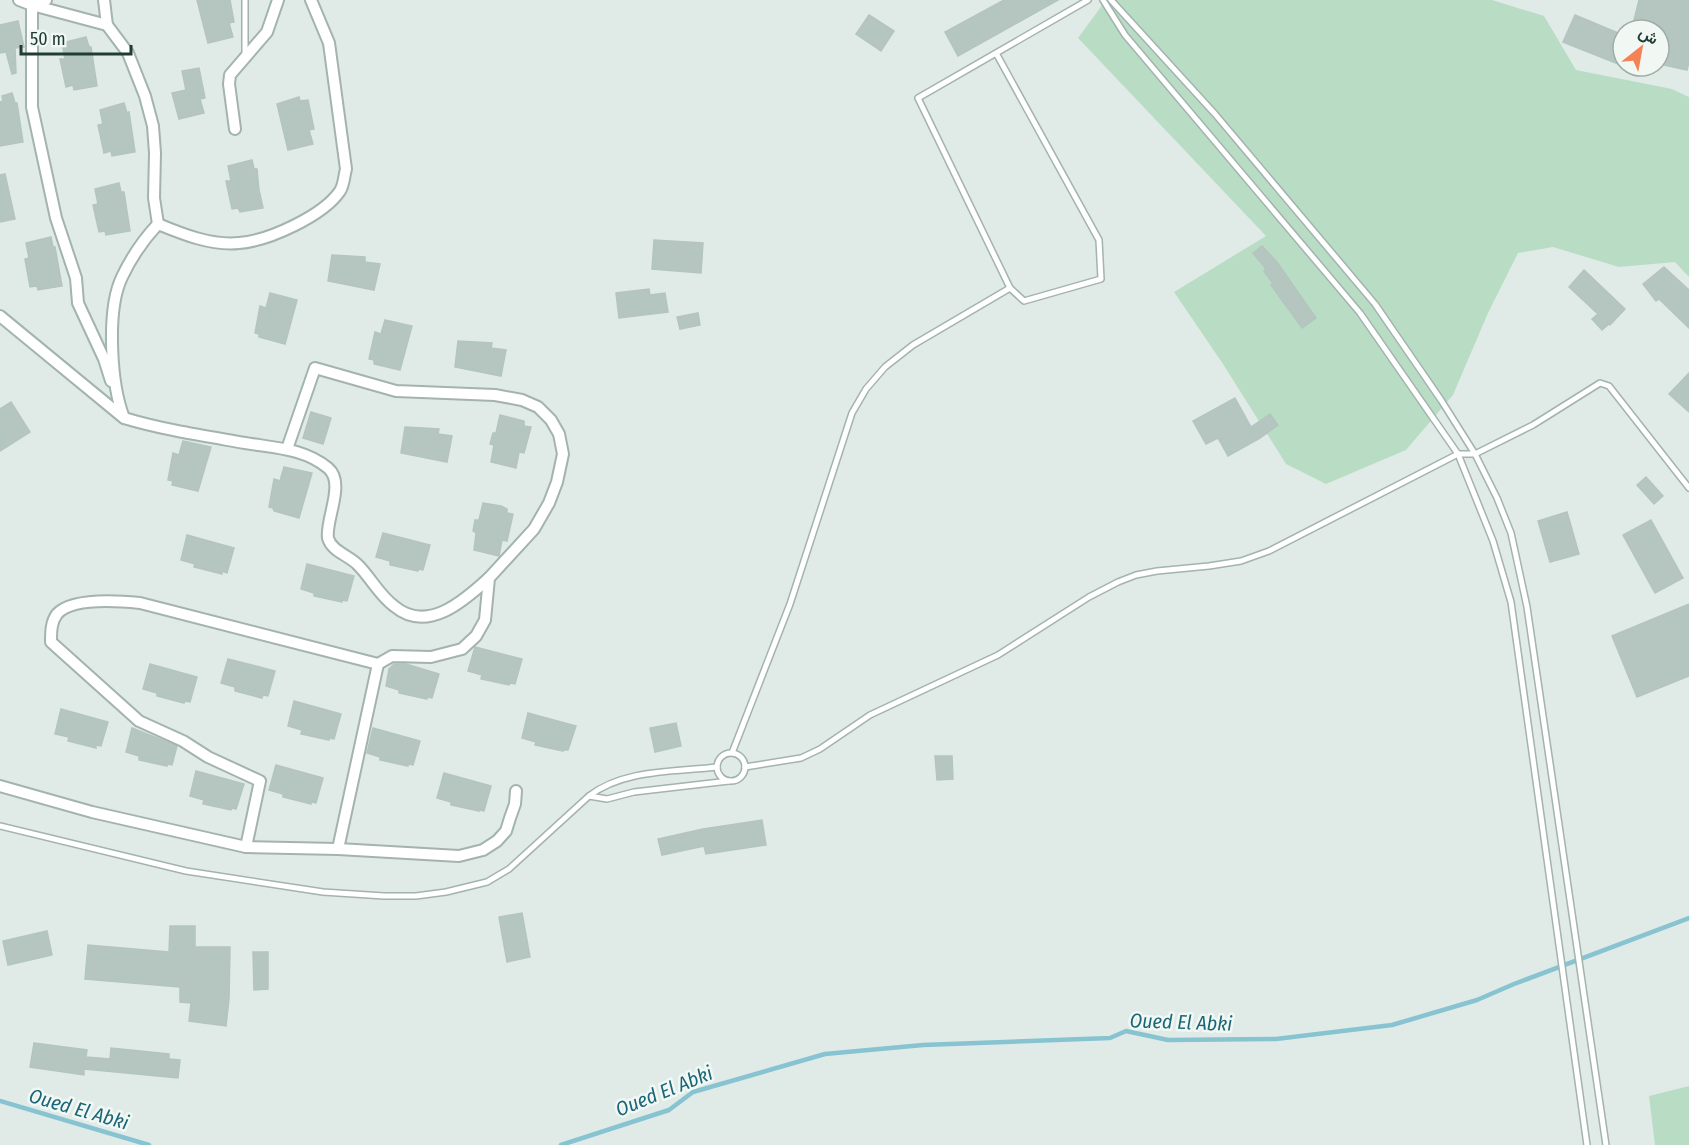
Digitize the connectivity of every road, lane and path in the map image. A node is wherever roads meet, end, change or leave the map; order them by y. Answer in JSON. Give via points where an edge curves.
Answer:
{"nodes":[{"id":1,"x":19,"y":0,"type":"edge"},
{"id":2,"x":46,"y":0,"type":"edge"},
{"id":3,"x":104,"y":0,"type":"edge"},
{"id":4,"x":244,"y":0,"type":"edge"},
{"id":5,"x":278,"y":0,"type":"edge"},
{"id":6,"x":311,"y":0,"type":"edge"},
{"id":7,"x":1088,"y":0,"type":"edge"},
{"id":8,"x":1103,"y":0,"type":"edge"},
{"id":9,"x":1111,"y":0,"type":"edge"},
{"id":10,"x":32,"y":5,"type":"junction"},
{"id":11,"x":108,"y":25,"type":"junction"},
{"id":12,"x":996,"y":53,"type":"junction"},
{"id":13,"x":245,"y":59,"type":"junction"},
{"id":14,"x":235,"y":129,"type":"dead end"},
{"id":15,"x":158,"y":224,"type":"junction"},
{"id":16,"x":1010,"y":288,"type":"junction"},
{"id":17,"x":0,"y":316,"type":"edge"},
{"id":18,"x":118,"y":401,"type":"junction"},
{"id":19,"x":124,"y":418,"type":"junction"},
{"id":20,"x":287,"y":448,"type":"junction"},
{"id":21,"x":1458,"y":454,"type":"junction"},
{"id":22,"x":1475,"y":454,"type":"junction"},
{"id":23,"x":1689,"y":488,"type":"edge"},
{"id":24,"x":489,"y":578,"type":"junction"},
{"id":25,"x":378,"y":664,"type":"junction"},
{"id":26,"x":732,"y":753,"type":"junction"},
{"id":27,"x":745,"y":767,"type":"junction"},
{"id":28,"x":717,"y":768,"type":"junction"},
{"id":29,"x":729,"y":781,"type":"junction"},
{"id":30,"x":0,"y":786,"type":"edge"},
{"id":31,"x":516,"y":791,"type":"dead end"},
{"id":32,"x":589,"y":795,"type":"junction"},
{"id":33,"x":0,"y":826,"type":"edge"},
{"id":34,"x":246,"y":847,"type":"junction"},
{"id":35,"x":338,"y":849,"type":"junction"},
{"id":36,"x":1587,"y":1145,"type":"edge"},
{"id":37,"x":1606,"y":1145,"type":"edge"}],
"edges":[{"from":1,"to":10,"type":"street"},
{"from":2,"to":10,"type":"street"},
{"from":3,"to":11,"type":"street"},
{"from":4,"to":13,"type":"lane"},
{"from":5,"to":13,"type":"street","via":[[267,32]]},
{"from":6,"to":15,"type":"street","via":[[329,43],[346,169],[341,189],[328,205],[302,220],[266,238],[237,244],[211,241]]},
{"from":7,"to":12,"type":"lane"},
{"from":8,"to":21,"type":"lane","via":[[1125,35],[1360,313]]},
{"from":9,"to":22,"type":"lane","via":[[1215,114],[1375,304]]},
{"from":10,"to":11,"type":"street"},
{"from":10,"to":18,"type":"street","via":[[32,107],[56,218],[76,278],[78,303],[104,358]]},
{"from":11,"to":15,"type":"street","via":[[128,53],[153,126]]},
{"from":12,"to":16,"type":"lane","via":[[918,98]]},
{"from":12,"to":16,"type":"lane","via":[[1098,240],[1101,279],[1024,301]]},
{"from":13,"to":14,"type":"street","via":[[230,75]]},
{"from":15,"to":18,"type":"street","via":[[141,243],[121,279],[112,339]]},
{"from":16,"to":26,"type":"lane","via":[[913,345],[885,366],[866,389],[852,413],[790,604]]},
{"from":17,"to":19,"type":"street"},
{"from":18,"to":19,"type":"street"},
{"from":19,"to":20,"type":"street","via":[[248,444]]},
{"from":20,"to":24,"type":"street","via":[[330,469],[336,483],[328,538],[333,547],[354,560],[395,608],[409,615],[445,612],[463,602]]},
{"from":20,"to":24,"type":"street","via":[[315,368],[396,391],[495,395],[538,407],[552,420],[559,434],[563,454],[557,482],[534,529]]},
{"from":21,"to":22,"type":"lane"},
{"from":21,"to":27,"type":"lane","via":[[1269,551],[1241,561],[1157,571],[1118,582],[998,655],[870,715],[820,749],[801,758]]},
{"from":21,"to":36,"type":"lane","via":[[1493,541],[1511,602]]},
{"from":22,"to":23,"type":"lane","via":[[1605,383]]},
{"from":22,"to":37,"type":"lane","via":[[1510,533],[1527,608]]},
{"from":24,"to":25,"type":"street","via":[[485,621],[462,648],[431,657],[392,656]]},
{"from":25,"to":34,"type":"street","via":[[140,603],[112,600],[73,605],[57,614],[51,642],[139,721],[260,781]]},
{"from":25,"to":35,"type":"street"},
{"from":26,"to":27,"type":"lane","via":[[742,758]]},
{"from":26,"to":28,"type":"lane","via":[[723,755]]},
{"from":27,"to":29,"type":"lane","via":[[739,779]]},
{"from":28,"to":29,"type":"lane","via":[[720,777]]},
{"from":28,"to":32,"type":"lane","via":[[634,776],[604,785]]},
{"from":29,"to":32,"type":"lane","via":[[607,799]]},
{"from":30,"to":34,"type":"street","via":[[92,813]]},
{"from":31,"to":35,"type":"street","via":[[506,831],[483,850],[459,856]]},
{"from":32,"to":33,"type":"lane","via":[[509,869],[487,882],[416,896],[323,892],[186,871]]},
{"from":34,"to":35,"type":"street"}]}
